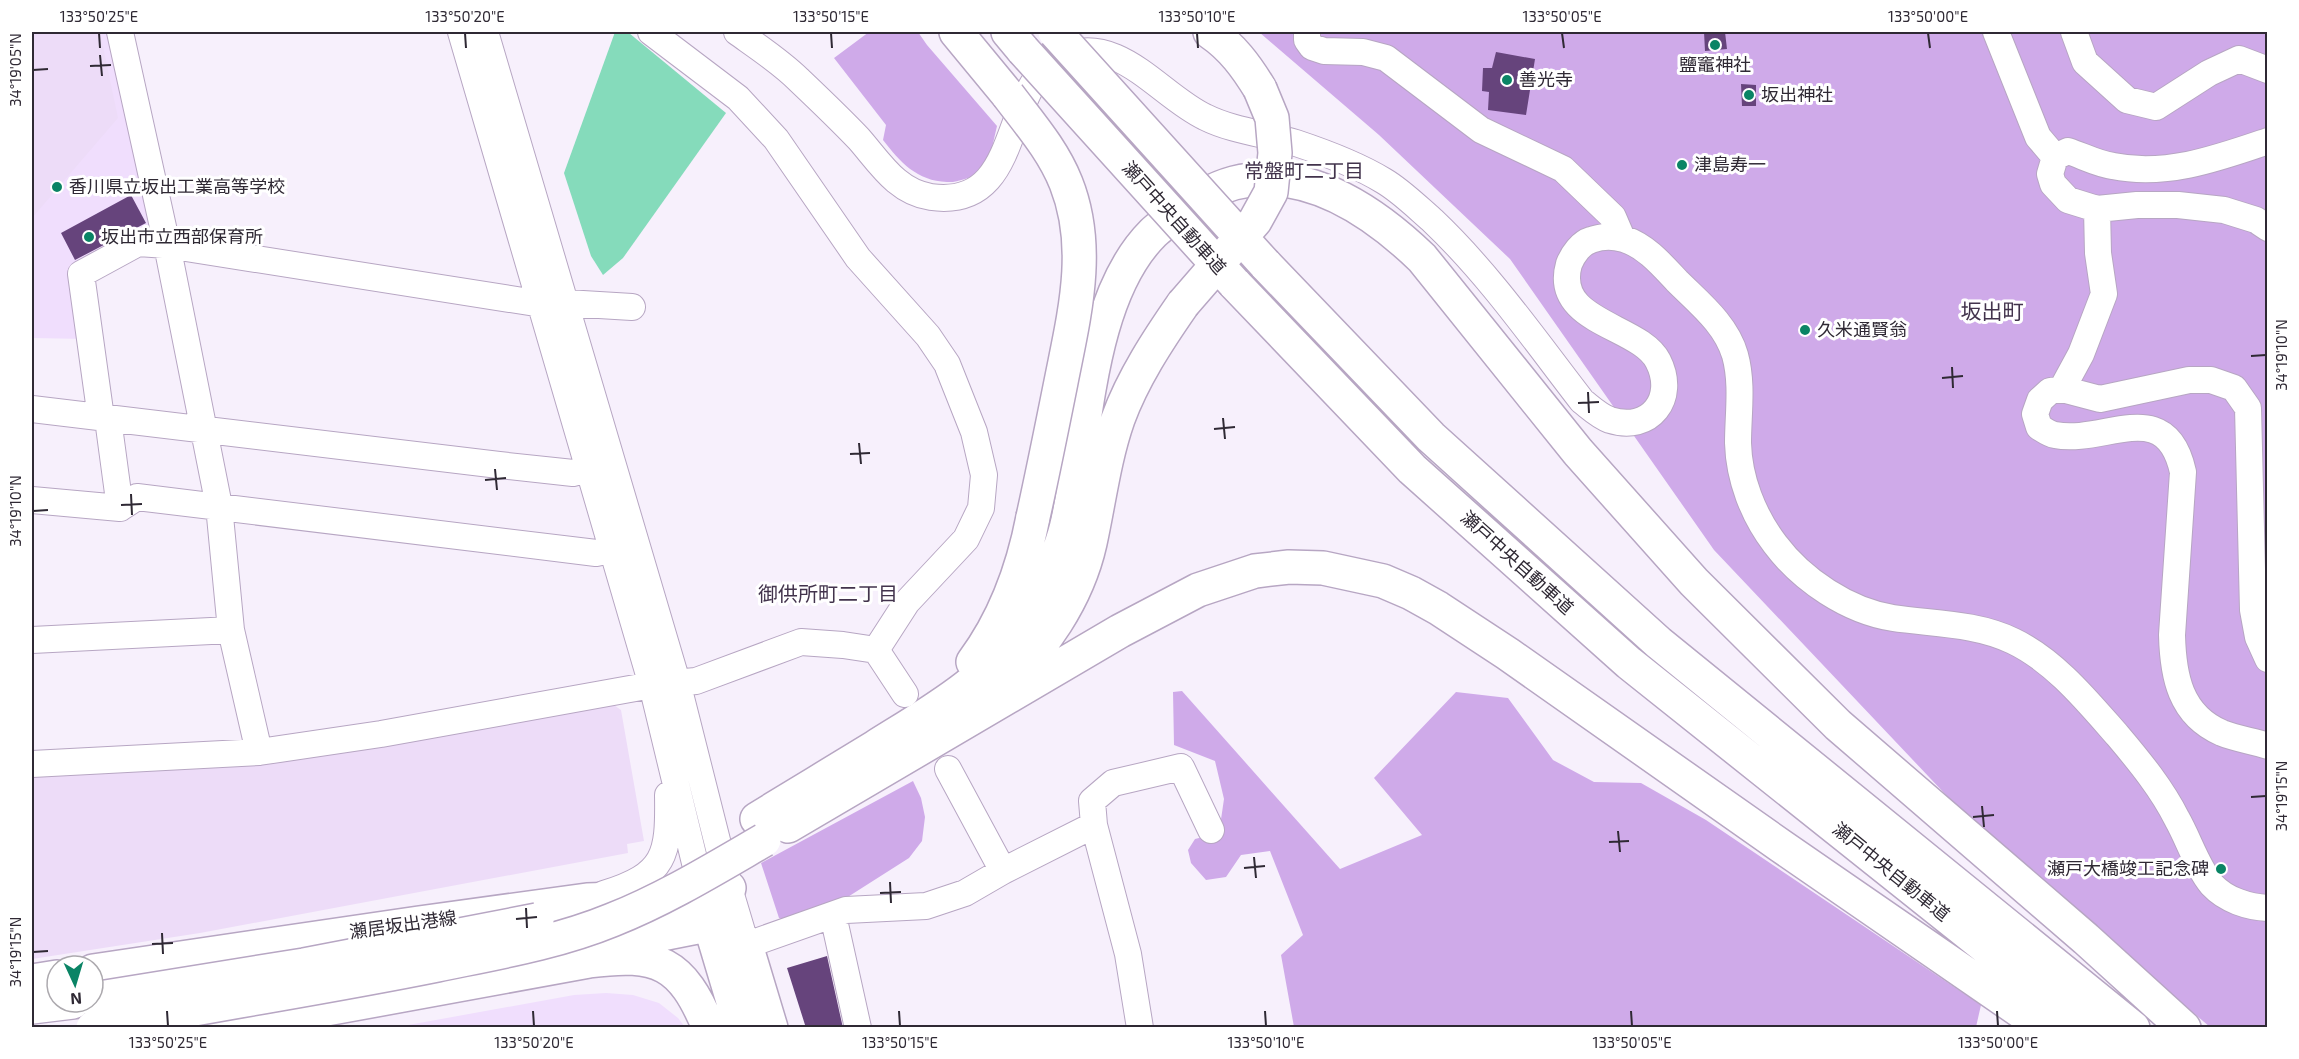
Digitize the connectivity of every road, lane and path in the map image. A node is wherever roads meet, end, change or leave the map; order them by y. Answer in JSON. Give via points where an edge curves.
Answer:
{"nodes":[{"id":1,"x":120,"y":32,"type":"edge"},
{"id":2,"x":461,"y":32,"type":"edge"},
{"id":3,"x":485,"y":32,"type":"edge"},
{"id":4,"x":651,"y":32,"type":"edge"},
{"id":5,"x":737,"y":32,"type":"edge"},
{"id":6,"x":956,"y":32,"type":"edge"},
{"id":7,"x":1055,"y":32,"type":"edge"},
{"id":8,"x":1210,"y":32,"type":"edge"},
{"id":9,"x":1307,"y":32,"type":"edge"},
{"id":10,"x":1996,"y":32,"type":"edge"},
{"id":11,"x":2074,"y":32,"type":"edge"},
{"id":12,"x":1015,"y":41,"type":"edge"},
{"id":13,"x":2268,"y":70,"type":"edge"},
{"id":14,"x":2268,"y":141,"type":"edge"},
{"id":15,"x":2055,"y":157,"type":"junction"},
{"id":16,"x":2097,"y":209,"type":"junction"},
{"id":17,"x":2268,"y":228,"type":"edge"},
{"id":18,"x":1622,"y":238,"type":"junction"},
{"id":19,"x":167,"y":245,"type":"junction"},
{"id":20,"x":554,"y":304,"type":"junction"},
{"id":21,"x":632,"y":307,"type":"dead end"},
{"id":22,"x":2062,"y":389,"type":"junction"},
{"id":23,"x":32,"y":409,"type":"edge"},
{"id":24,"x":104,"y":418,"type":"junction"},
{"id":25,"x":202,"y":428,"type":"junction"},
{"id":26,"x":602,"y":468,"type":"junction"},
{"id":27,"x":32,"y":500,"type":"edge"},
{"id":28,"x":219,"y":506,"type":"junction"},
{"id":29,"x":120,"y":508,"type":"junction"},
{"id":30,"x":625,"y":549,"type":"junction"},
{"id":31,"x":231,"y":630,"type":"junction"},
{"id":32,"x":32,"y":640,"type":"edge"},
{"id":33,"x":876,"y":650,"type":"junction"},
{"id":34,"x":2268,"y":658,"type":"edge"},
{"id":35,"x":665,"y":683,"type":"junction"},
{"id":36,"x":905,"y":694,"type":"dead end"},
{"id":37,"x":937,"y":708,"type":"junction"},
{"id":38,"x":973,"y":719,"type":"junction"},
{"id":39,"x":2268,"y":746,"type":"edge"},
{"id":40,"x":667,"y":748,"type":"junction"},
{"id":41,"x":259,"y":752,"type":"junction"},
{"id":42,"x":32,"y":764,"type":"edge"},
{"id":43,"x":948,"y":769,"type":"dead end"},
{"id":44,"x":1094,"y":825,"type":"junction"},
{"id":45,"x":760,"y":830,"type":"junction"},
{"id":46,"x":1211,"y":830,"type":"dead end"},
{"id":47,"x":1003,"y":871,"type":"junction"},
{"id":48,"x":729,"y":888,"type":"junction"},
{"id":49,"x":587,"y":900,"type":"junction"},
{"id":50,"x":2268,"y":908,"type":"edge"},
{"id":51,"x":833,"y":915,"type":"junction"},
{"id":52,"x":709,"y":921,"type":"junction"},
{"id":53,"x":732,"y":950,"type":"junction"},
{"id":54,"x":105,"y":969,"type":"edge"},
{"id":55,"x":442,"y":988,"type":"junction"},
{"id":56,"x":105,"y":997,"type":"edge"},
{"id":57,"x":93,"y":1028,"type":"edge"},
{"id":58,"x":223,"y":1028,"type":"edge"},
{"id":59,"x":710,"y":1028,"type":"edge"},
{"id":60,"x":741,"y":1028,"type":"edge"},
{"id":61,"x":771,"y":1028,"type":"edge"},
{"id":62,"x":858,"y":1028,"type":"edge"},
{"id":63,"x":1140,"y":1028,"type":"edge"},
{"id":64,"x":2045,"y":1028,"type":"edge"},
{"id":65,"x":2087,"y":1028,"type":"edge"},
{"id":66,"x":2133,"y":1028,"type":"edge"},
{"id":67,"x":2184,"y":1028,"type":"edge"}],
"edges":[{"from":1,"to":19,"type":"street"},
{"from":2,"to":20,"type":"street"},
{"from":3,"to":20,"type":"street"},
{"from":4,"to":33,"type":"street","via":[[738,98],[776,139],[858,258],[947,364],[974,432],[984,475],[981,508],[966,539],[907,602]]},
{"from":5,"to":18,"type":"street","via":[[796,77],[894,180],[912,192],[932,197],[970,192],[986,181],[1000,164],[1035,80],[1047,67],[1077,52],[1112,55],[1205,117],[1297,144],[1386,181],[1454,241],[1482,272],[1582,401],[1613,421],[1645,419],[1663,401],[1663,371],[1647,346],[1592,318],[1571,292],[1568,279],[1576,251],[1588,241]]},
{"from":6,"to":37,"type":"main road","bridge":true,"via":[[1048,148],[1066,183],[1080,248],[1079,287],[1027,548],[1016,584],[979,653]]},
{"from":7,"to":66,"type":"main road","name":"瀬戸中央自動車道","bridge":true,"via":[[1265,264],[1431,437],[1659,643]]},
{"from":8,"to":38,"type":"main road","bridge":true,"via":[[1242,60],[1260,88],[1272,118],[1275,153],[1271,192],[1254,221],[1183,304],[1138,376],[1118,420],[1089,546],[1059,619],[1024,667]]},
{"from":9,"to":18,"type":"street","via":[[1312,47],[1324,51],[1386,57],[1480,130],[1563,169],[1613,217]]},
{"from":10,"to":15,"type":"street","via":[[2038,137]]},
{"from":11,"to":13,"type":"street","via":[[2085,62],[2127,100],[2156,107],[2239,59]]},
{"from":12,"to":65,"type":"main road","name":"瀬戸中央自動車道","bridge":true,"via":[[1234,284],[1412,469],[1629,663]]},
{"from":14,"to":15,"type":"street","via":[[2213,160],[2155,170],[2112,166],[2068,151]]},
{"from":15,"to":16,"type":"street","via":[[2050,174],[2053,184],[2068,200]]},
{"from":16,"to":17,"type":"street","via":[[2178,205],[2224,210]]},
{"from":16,"to":22,"type":"street","via":[[2104,294],[2081,354]]},
{"from":18,"to":50,"type":"street","via":[[1652,256],[1718,322],[1727,338],[1735,354],[1740,389],[1738,442],[1743,482],[1763,525],[1788,560],[1813,582],[1865,610],[1891,618],[1985,631],[2012,640],[2035,654],[2082,697],[2141,763],[2176,816],[2213,886],[2228,897]]},
{"from":19,"to":20,"type":"street"},
{"from":19,"to":24,"type":"street","via":[[138,243],[81,274]]},
{"from":19,"to":25,"type":"street"},
{"from":20,"to":21,"type":"street"},
{"from":20,"to":26,"type":"street"},
{"from":22,"to":34,"type":"street","via":[[2100,399],[2189,380],[2211,380],[2234,388],[2248,408],[2253,610],[2258,637]]},
{"from":22,"to":39,"type":"street","via":[[2050,391],[2040,400],[2035,414],[2038,427],[2053,435],[2069,436],[2154,430],[2167,436],[2179,456],[2183,472],[2172,635],[2177,684],[2188,706],[2202,720],[2220,732]]},
{"from":23,"to":24,"type":"street"},
{"from":24,"to":25,"type":"street"},
{"from":24,"to":29,"type":"street"},
{"from":25,"to":26,"type":"street","via":[[573,473]]},
{"from":25,"to":28,"type":"street"},
{"from":26,"to":30,"type":"street"},
{"from":27,"to":29,"type":"street"},
{"from":28,"to":29,"type":"street","via":[[137,497]]},
{"from":28,"to":30,"type":"street","via":[[596,553]]},
{"from":28,"to":31,"type":"street"},
{"from":30,"to":35,"type":"street"},
{"from":31,"to":32,"type":"street"},
{"from":31,"to":41,"type":"street"},
{"from":33,"to":35,"type":"street","via":[[801,642],[696,681]]},
{"from":33,"to":36,"type":"street"},
{"from":35,"to":40,"type":"street"},
{"from":35,"to":41,"type":"street"},
{"from":35,"to":48,"type":"street"},
{"from":37,"to":45,"type":"main road"},
{"from":37,"to":67,"type":"main road","via":[[986,671],[1027,623],[1059,553],[1102,330],[1134,256],[1185,207],[1221,186],[1278,178],[1307,183],[1368,213],[1422,258],[1578,452],[1694,582],[1838,725]]},
{"from":38,"to":45,"type":"main road"},
{"from":38,"to":64,"type":"main road","via":[[1165,605],[1227,578],[1289,567],[1323,568],[1383,581],[1412,593],[1481,636]]},
{"from":40,"to":49,"type":"street","via":[[669,829],[662,860],[636,882]]},
{"from":40,"to":52,"type":"street"},
{"from":41,"to":42,"type":"street"},
{"from":43,"to":47,"type":"street"},
{"from":44,"to":46,"type":"street","via":[[1092,801],[1113,783],[1182,767]]},
{"from":44,"to":47,"type":"street"},
{"from":44,"to":63,"type":"street","via":[[1128,954]]},
{"from":45,"to":56,"type":"main road","bridge":true,"via":[[634,889],[573,911],[429,942]]},
{"from":45,"to":57,"type":"main road","bridge":true,"via":[[685,886],[575,933],[410,971]]},
{"from":47,"to":51,"type":"street","via":[[965,893],[926,906],[846,910]]},
{"from":48,"to":52,"type":"main road"},
{"from":48,"to":53,"type":"street"},
{"from":49,"to":52,"type":"main road","name":"瀬居坂出港線","via":[[662,900]]},
{"from":49,"to":54,"type":"main road","name":"瀬居坂出港線"},
{"from":51,"to":53,"type":"street"},
{"from":51,"to":62,"type":"street"},
{"from":52,"to":53,"type":"main road"},
{"from":52,"to":55,"type":"main road"},
{"from":53,"to":60,"type":"main road"},
{"from":53,"to":61,"type":"main road"},
{"from":55,"to":58,"type":"main road"},
{"from":55,"to":59,"type":"main road","via":[[600,960],[643,959],[667,966],[677,974]]}]}
